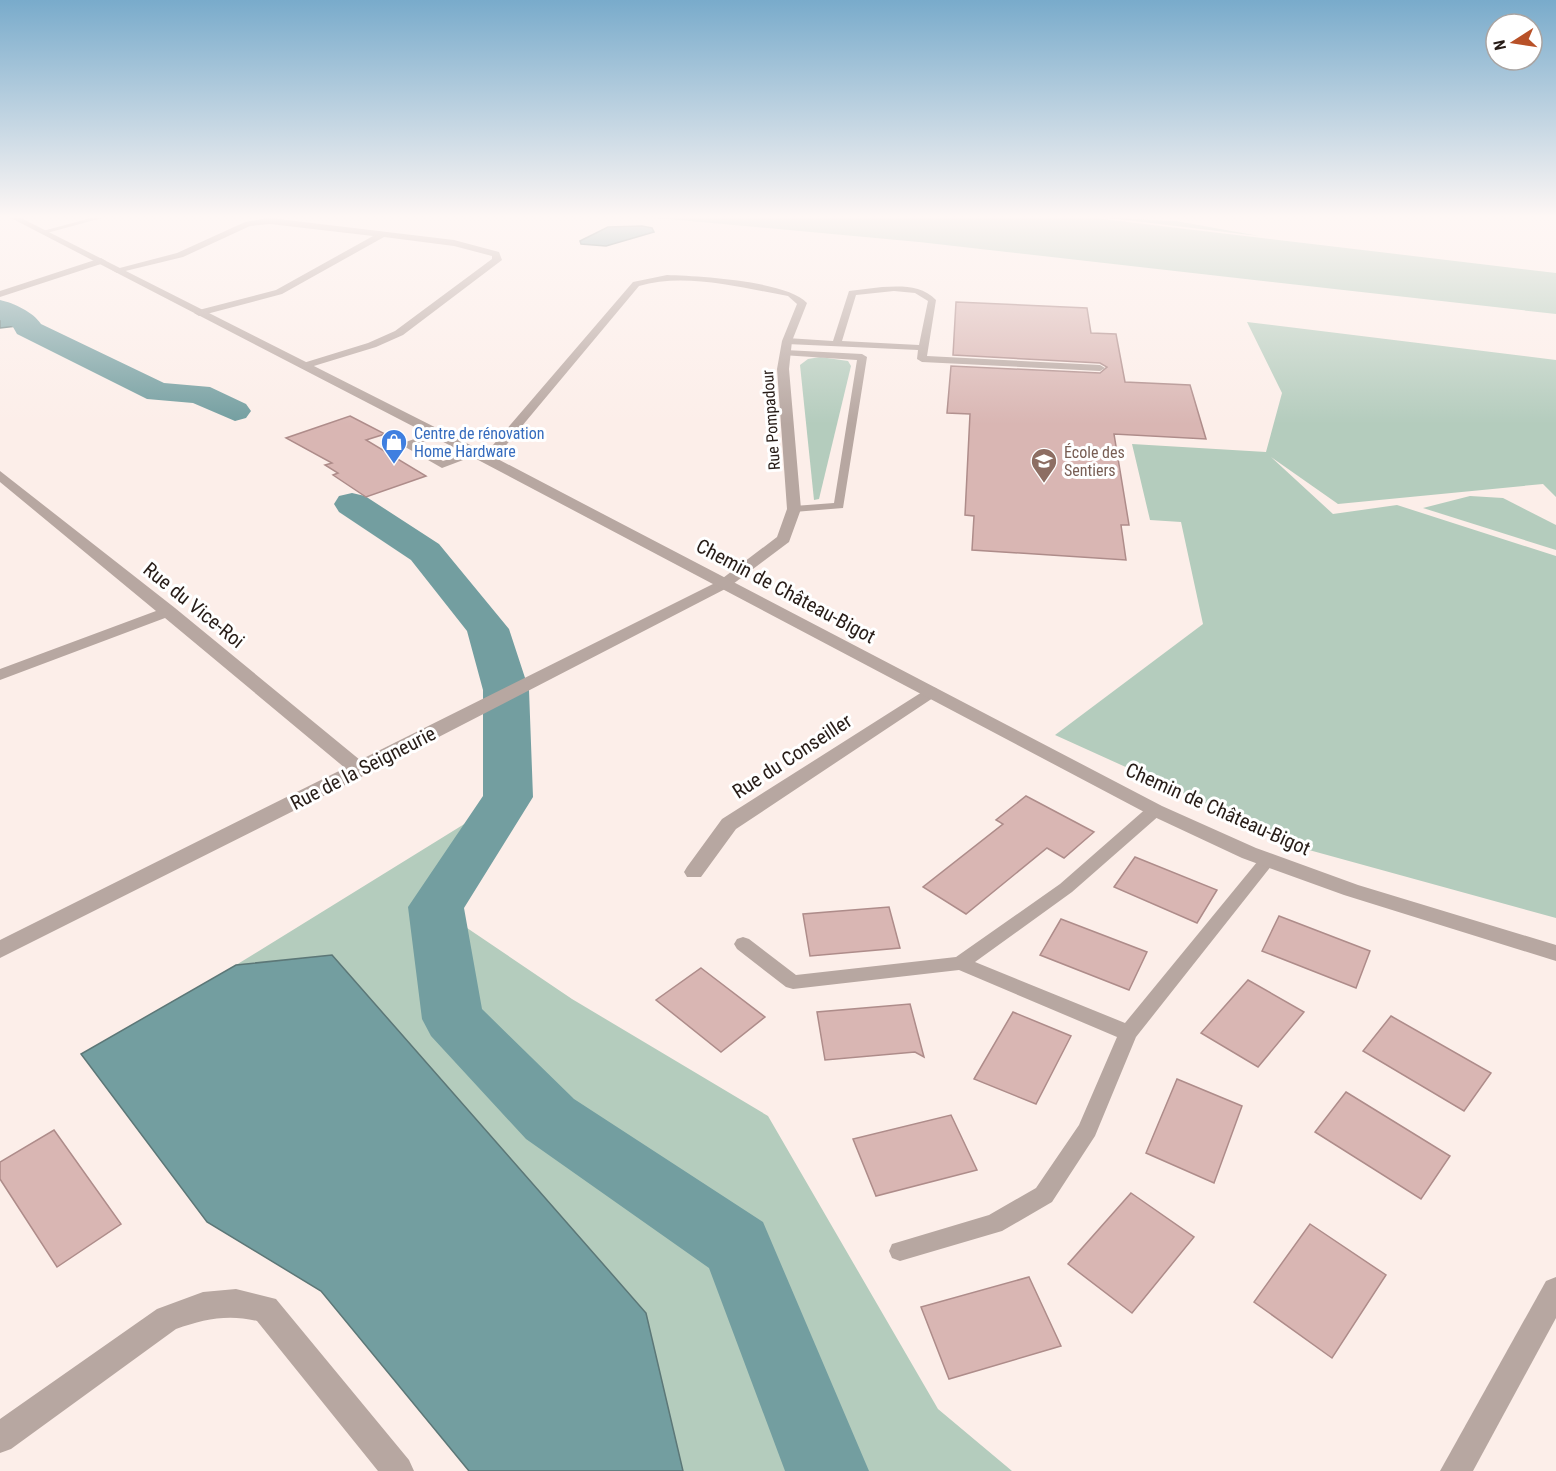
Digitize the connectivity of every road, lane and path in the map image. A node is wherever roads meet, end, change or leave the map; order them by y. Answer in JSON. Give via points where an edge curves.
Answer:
{"nodes":[{"id":1,"x":21,"y":287,"type":"edge"},
{"id":2,"x":149,"y":287,"type":"edge"},
{"id":3,"x":289,"y":287,"type":"edge"},
{"id":4,"x":459,"y":287,"type":"edge"},
{"id":5,"x":634,"y":287,"type":"edge"},
{"id":6,"x":736,"y":287,"type":"edge"},
{"id":7,"x":1,"y":293,"type":"edge"},
{"id":8,"x":199,"y":313,"type":"junction"},
{"id":9,"x":837,"y":344,"type":"junction"},
{"id":10,"x":786,"y":347,"type":"junction"},
{"id":11,"x":923,"y":348,"type":"junction"},
{"id":12,"x":304,"y":366,"type":"junction"},
{"id":13,"x":1100,"y":368,"type":"dead end"},
{"id":14,"x":437,"y":434,"type":"junction"},
{"id":15,"x":474,"y":454,"type":"junction"},
{"id":16,"x":487,"y":459,"type":"junction"},
{"id":17,"x":0,"y":475,"type":"edge"},
{"id":18,"x":794,"y":509,"type":"junction"},
{"id":19,"x":724,"y":584,"type":"junction"},
{"id":20,"x":169,"y":611,"type":"junction"},
{"id":21,"x":0,"y":675,"type":"edge"},
{"id":22,"x":930,"y":692,"type":"junction"},
{"id":23,"x":360,"y":770,"type":"junction"},
{"id":24,"x":1155,"y":810,"type":"junction"},
{"id":25,"x":1268,"y":860,"type":"junction"},
{"id":26,"x":694,"y":872,"type":"dead end"},
{"id":27,"x":743,"y":944,"type":"dead end"},
{"id":28,"x":0,"y":950,"type":"edge"},
{"id":29,"x":1556,"y":953,"type":"edge"},
{"id":30,"x":960,"y":963,"type":"junction"},
{"id":31,"x":1128,"y":1033,"type":"junction"},
{"id":32,"x":900,"y":1251,"type":"dead end"},
{"id":33,"x":1556,"y":1290,"type":"edge"},
{"id":34,"x":2,"y":1432,"type":"edge"},
{"id":35,"x":398,"y":1471,"type":"edge"},
{"id":36,"x":1456,"y":1471,"type":"edge"}],
"edges":[{"from":1,"to":7,"type":"street"},
{"from":2,"to":8,"type":"street","name":"Chemin de Château-Bigot"},
{"from":3,"to":8,"type":"street"},
{"from":4,"to":12,"type":"street","via":[[399,333]]},
{"from":5,"to":16,"type":"street","name":"Rue Pompadour"},
{"from":6,"to":10,"type":"street","name":"Rue Pompadour","via":[[791,294],[802,303]]},
{"from":8,"to":12,"type":"street","name":"Chemin de Château-Bigot"},
{"from":9,"to":10,"type":"lane"},
{"from":9,"to":11,"type":"lane"},
{"from":9,"to":11,"type":"lane","via":[[852,293],[893,289],[920,292],[932,300]]},
{"from":10,"to":18,"type":"street","name":"Rue Pompadour","via":[[783,369]]},
{"from":10,"to":18,"type":"lane","via":[[862,357],[839,506]]},
{"from":11,"to":13,"type":"lane","via":[[922,359]]},
{"from":12,"to":14,"type":"street","name":"Chemin de Château-Bigot"},
{"from":14,"to":15,"type":"street","name":"Chemin de Château-Bigot"},
{"from":14,"to":15,"type":"lane","via":[[405,444],[442,465]]},
{"from":15,"to":16,"type":"street","name":"Chemin de Château-Bigot"},
{"from":16,"to":19,"type":"street","name":"Chemin de Château-Bigot"},
{"from":17,"to":20,"type":"street","name":"Rue du Vice-Roi"},
{"from":18,"to":19,"type":"street","name":"Rue Pompadour","via":[[784,539]]},
{"from":19,"to":22,"type":"street","name":"Chemin de Château-Bigot"},
{"from":19,"to":23,"type":"street","name":"Rue de la Seigneurie"},
{"from":20,"to":21,"type":"street"},
{"from":20,"to":23,"type":"street","name":"Rue du Vice-Roi"},
{"from":22,"to":24,"type":"street","name":"Chemin de Château-Bigot"},
{"from":22,"to":26,"type":"street","name":"Rue du Conseiller","via":[[729,824]]},
{"from":23,"to":28,"type":"street","name":"Rue de la Seigneurie"},
{"from":24,"to":25,"type":"street","name":"Chemin de Château-Bigot"},
{"from":24,"to":30,"type":"lane","via":[[1066,888]]},
{"from":25,"to":29,"type":"street","name":"Chemin de Château-Bigot"},
{"from":25,"to":31,"type":"lane"},
{"from":27,"to":30,"type":"lane","via":[[793,982]]},
{"from":30,"to":31,"type":"lane"},
{"from":31,"to":32,"type":"lane","via":[[1088,1130],[1044,1195],[994,1224]]},
{"from":33,"to":36,"type":"street"},
{"from":34,"to":35,"type":"street","via":[[166,1318],[203,1306],[236,1302],[266,1309]]}]}
